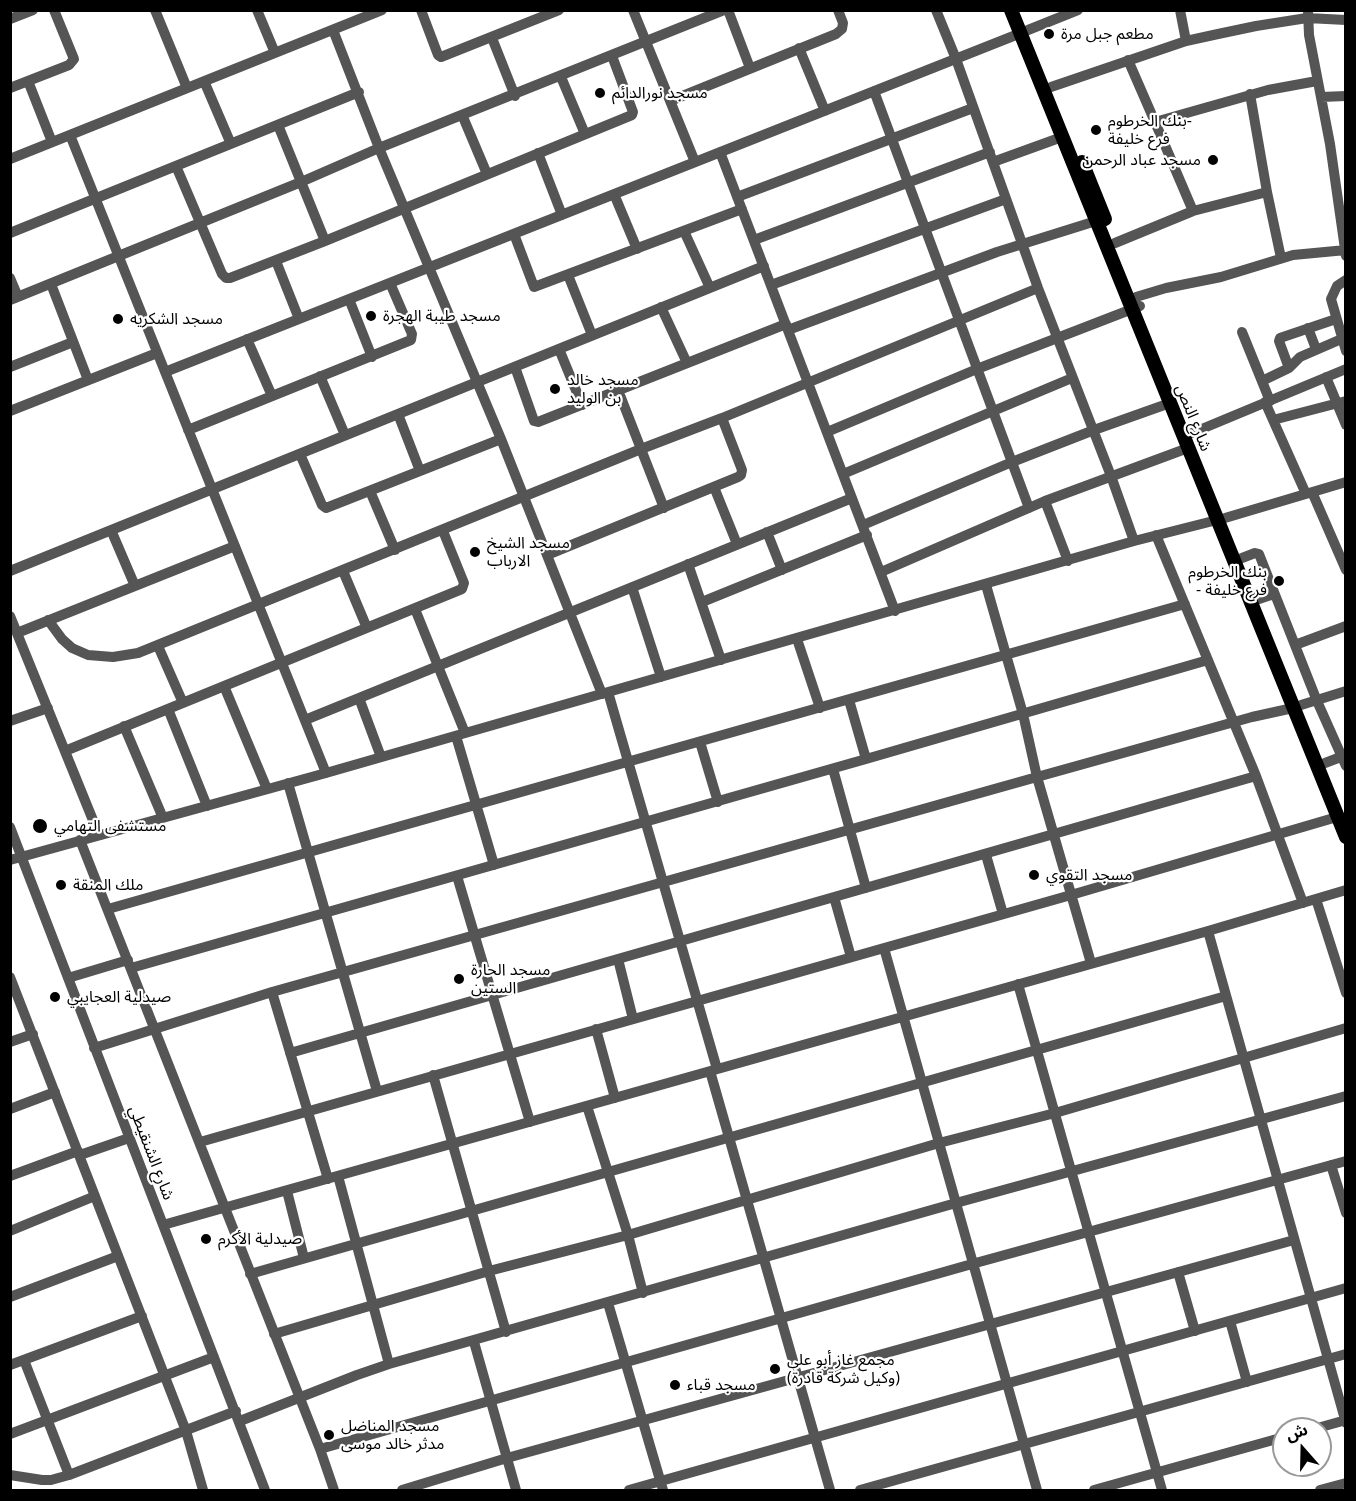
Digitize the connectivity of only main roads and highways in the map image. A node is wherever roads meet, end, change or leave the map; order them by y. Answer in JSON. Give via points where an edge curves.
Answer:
{"nodes":[{"id":1,"x":1011,"y":10,"type":"edge"},
{"id":2,"x":1021,"y":10,"type":"edge"},
{"id":3,"x":1024,"y":32,"type":"junction"},
{"id":4,"x":1092,"y":201,"type":"junction"},
{"id":5,"x":1136,"y":304,"type":"junction"},
{"id":6,"x":1221,"y":519,"type":"junction"},
{"id":7,"x":1297,"y":707,"type":"junction"},
{"id":8,"x":1341,"y":815,"type":"edge"},
{"id":9,"x":1346,"y":837,"type":"edge"}],
"edges":[{"from":1,"to":3,"type":"main road","name":"شارع النص"},
{"from":2,"to":3,"type":"main road","name":"شارع النص"},
{"from":3,"to":4,"type":"main road","name":"شارع النص","via":[[1062,137]]},
{"from":3,"to":4,"type":"main road","name":"شارع النص","via":[[1051,87]]},
{"from":4,"to":5,"type":"main road","name":"شارع النص","via":[[1115,243]]},
{"from":4,"to":5,"type":"main road","name":"شارع النص","via":[[1096,221]]},
{"from":5,"to":6,"type":"main road","name":"شارع النص","via":[[1192,433]]},
{"from":5,"to":6,"type":"main road","name":"شارع النص","via":[[1170,403]]},
{"from":6,"to":7,"type":"main road","name":"شارع النص"},
{"from":6,"to":7,"type":"main road","name":"شارع النص","via":[[1259,599]]},
{"from":7,"to":8,"type":"main road","name":"شارع النص"},
{"from":7,"to":8,"type":"main road","name":"شارع النص","via":[[1325,763]]},
{"from":8,"to":9,"type":"main road","name":"شارع النص"}]}
